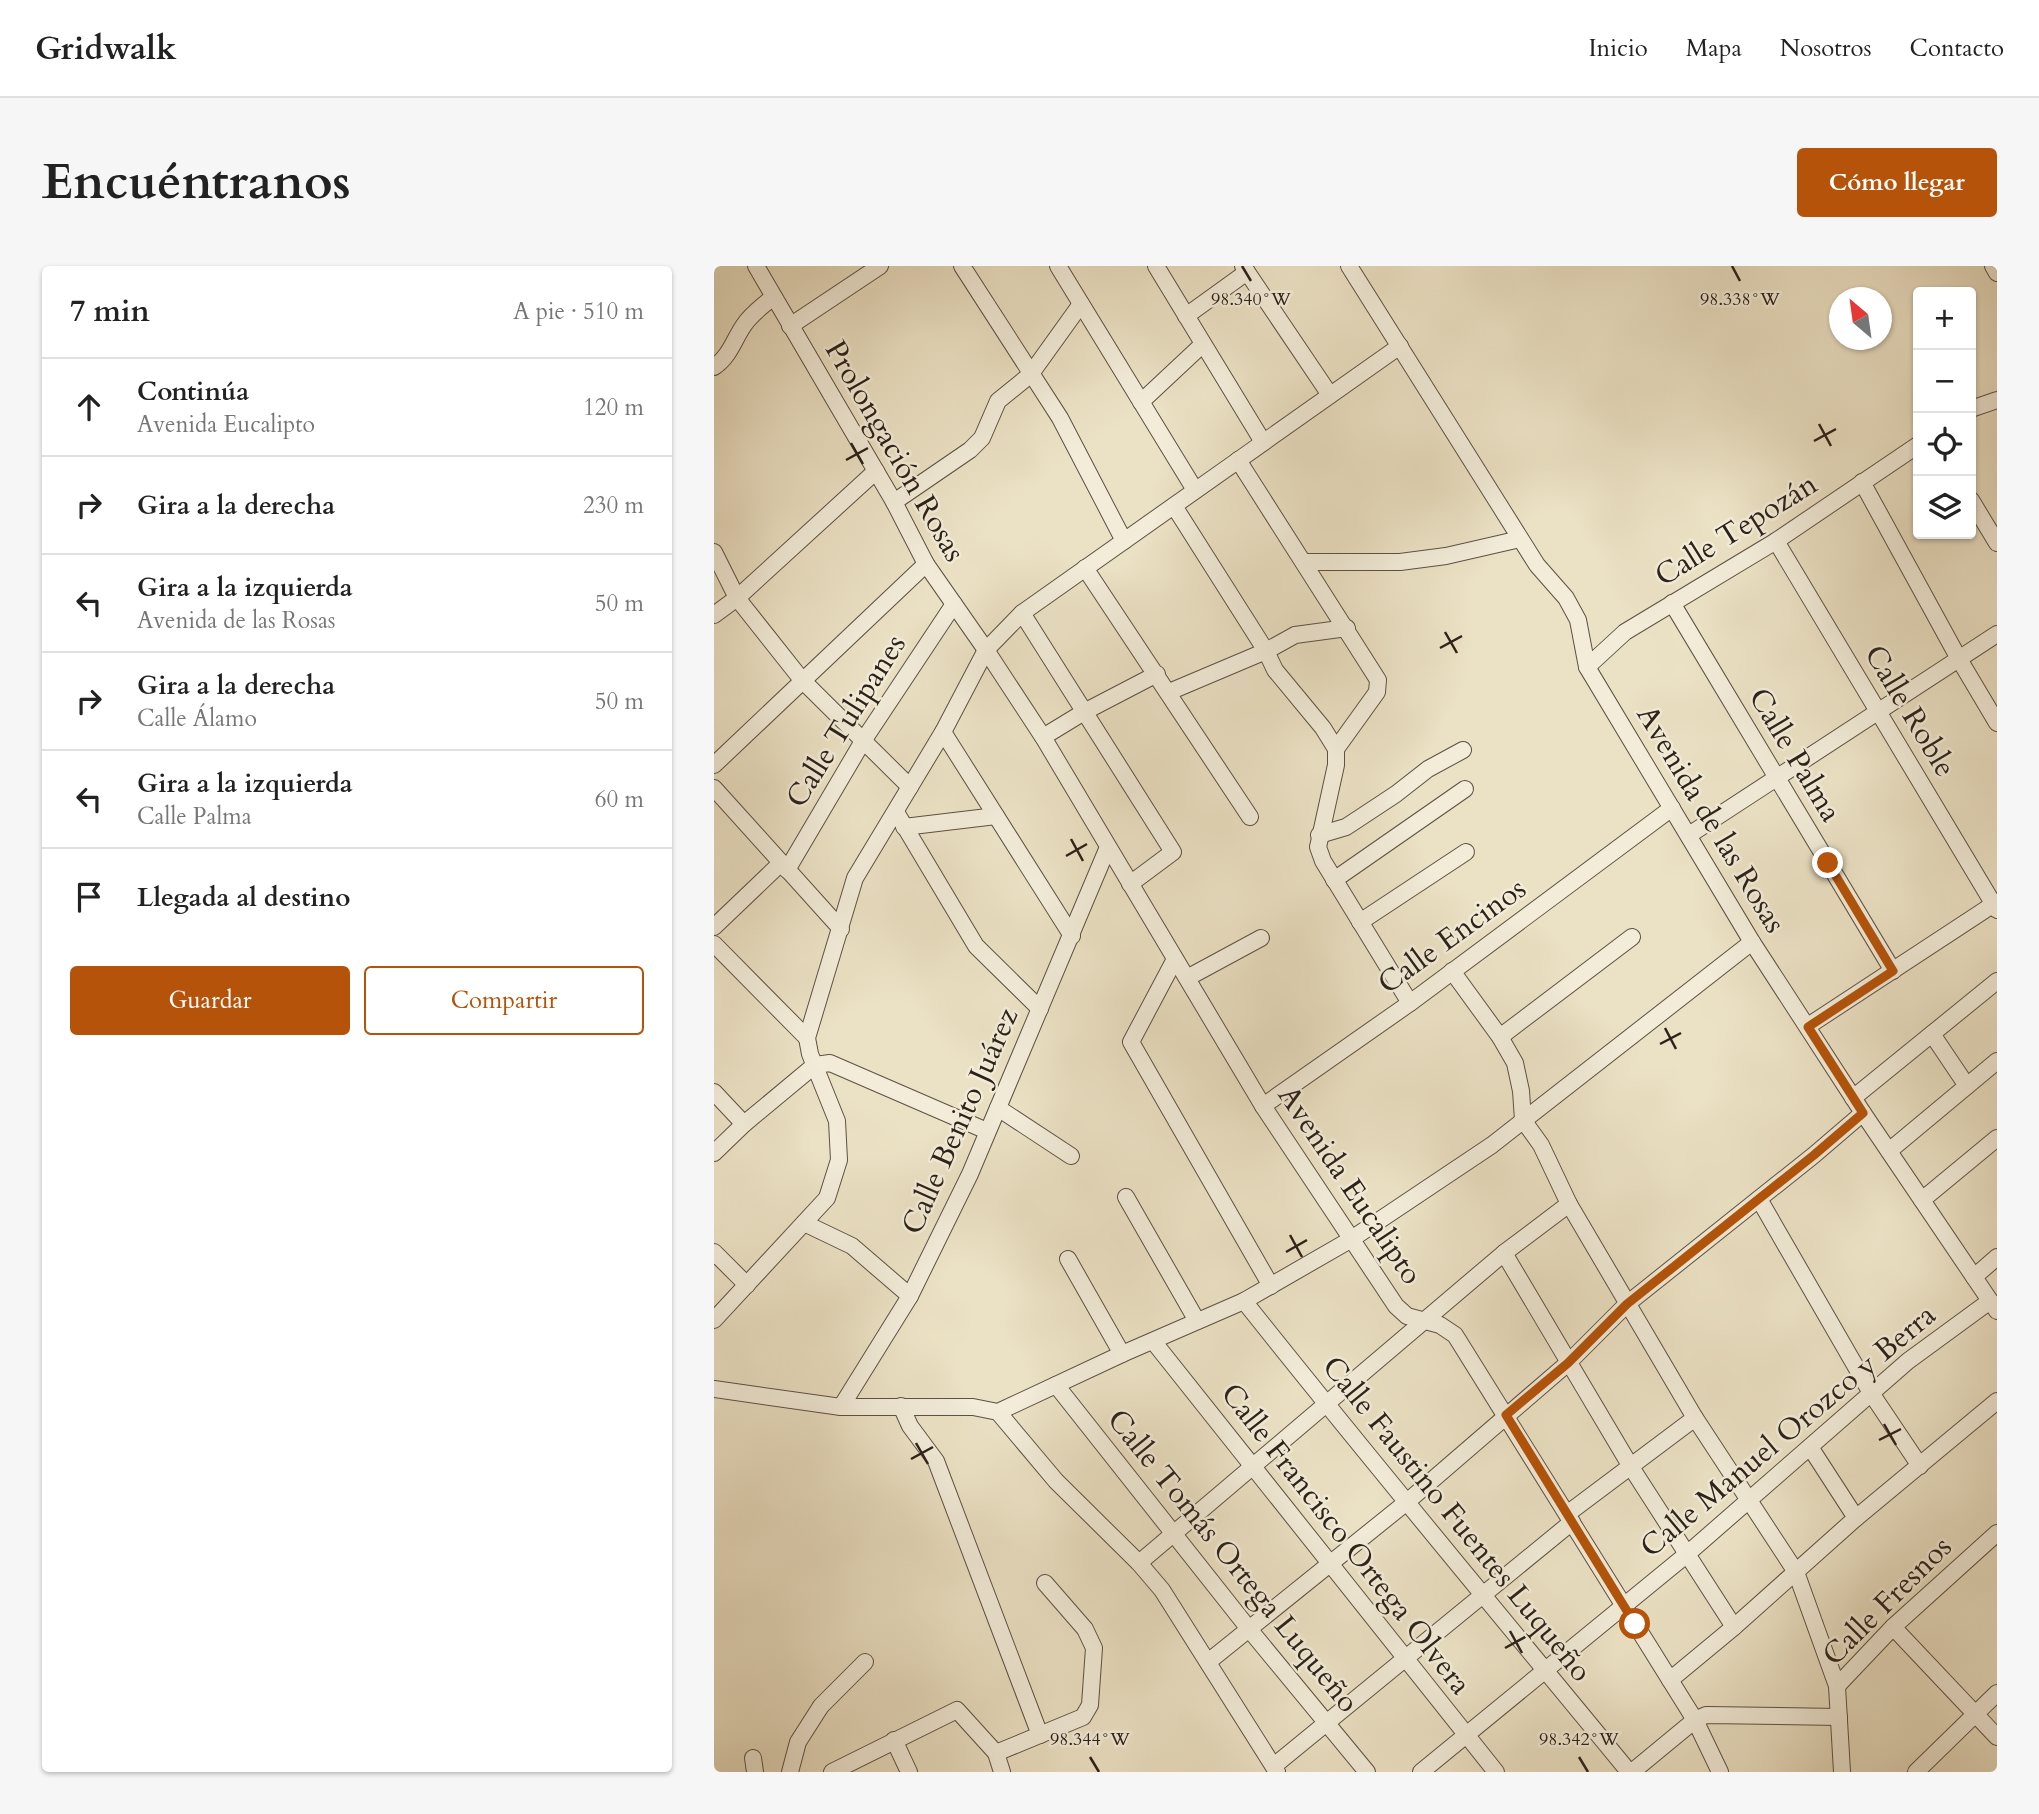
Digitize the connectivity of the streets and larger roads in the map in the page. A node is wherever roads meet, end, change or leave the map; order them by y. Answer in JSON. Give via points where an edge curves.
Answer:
{"nodes":[{"id":1,"x":880,"y":266,"type":"edge"},
{"id":2,"x":962,"y":266,"type":"edge"},
{"id":3,"x":1156,"y":266,"type":"edge"},
{"id":4,"x":1349,"y":266,"type":"edge"},
{"id":5,"x":1993,"y":266,"type":"edge"},
{"id":6,"x":1245,"y":269,"type":"edge"},
{"id":7,"x":759,"y":271,"type":"edge"},
{"id":8,"x":1066,"y":271,"type":"edge"},
{"id":9,"x":1997,"y":273,"type":"edge"},
{"id":10,"x":773,"y":297,"type":"junction"},
{"id":11,"x":1081,"y":304,"type":"junction"},
{"id":12,"x":1186,"y":316,"type":"junction"},
{"id":13,"x":790,"y":326,"type":"junction"},
{"id":14,"x":1203,"y":344,"type":"junction"},
{"id":15,"x":1400,"y":346,"type":"junction"},
{"id":16,"x":714,"y":367,"type":"edge"},
{"id":17,"x":1030,"y":375,"type":"junction"},
{"id":18,"x":1330,"y":395,"type":"junction"},
{"id":19,"x":1997,"y":400,"type":"edge"},
{"id":20,"x":1141,"y":402,"type":"junction"},
{"id":21,"x":1976,"y":407,"type":"edge"},
{"id":22,"x":1262,"y":442,"type":"junction"},
{"id":23,"x":1913,"y":447,"type":"edge"},
{"id":24,"x":1238,"y":460,"type":"junction"},
{"id":25,"x":876,"y":471,"type":"junction"},
{"id":26,"x":1862,"y":482,"type":"junction"},
{"id":27,"x":1195,"y":490,"type":"junction"},
{"id":28,"x":894,"y":502,"type":"junction"},
{"id":29,"x":1174,"y":506,"type":"junction"},
{"id":30,"x":1976,"y":508,"type":"edge"},
{"id":31,"x":1520,"y":539,"type":"junction"},
{"id":32,"x":1124,"y":541,"type":"junction"},
{"id":33,"x":1776,"y":541,"type":"junction"},
{"id":34,"x":1997,"y":543,"type":"edge"},
{"id":35,"x":714,"y":552,"type":"edge"},
{"id":36,"x":1304,"y":562,"type":"junction"},
{"id":37,"x":926,"y":564,"type":"junction"},
{"id":38,"x":1086,"y":568,"type":"junction"},
{"id":39,"x":737,"y":598,"type":"junction"},
{"id":40,"x":1672,"y":603,"type":"junction"},
{"id":41,"x":954,"y":604,"type":"junction"},
{"id":42,"x":1022,"y":613,"type":"junction"},
{"id":43,"x":714,"y":615,"type":"edge"},
{"id":44,"x":1347,"y":628,"type":"junction"},
{"id":45,"x":1997,"y":634,"type":"edge"},
{"id":46,"x":986,"y":650,"type":"junction"},
{"id":47,"x":1266,"y":651,"type":"junction"},
{"id":48,"x":1959,"y":659,"type":"junction"},
{"id":49,"x":1587,"y":667,"type":"junction"},
{"id":50,"x":1157,"y":674,"type":"junction"},
{"id":51,"x":802,"y":680,"type":"junction"},
{"id":52,"x":1169,"y":692,"type":"junction"},
{"id":53,"x":1084,"y":712,"type":"junction"},
{"id":54,"x":1877,"y":712,"type":"junction"},
{"id":55,"x":1997,"y":723,"type":"edge"},
{"id":56,"x":943,"y":732,"type":"junction"},
{"id":57,"x":1043,"y":737,"type":"junction"},
{"id":58,"x":863,"y":741,"type":"junction"},
{"id":59,"x":1336,"y":748,"type":"junction"},
{"id":60,"x":1463,"y":750,"type":"dead end"},
{"id":61,"x":714,"y":765,"type":"edge"},
{"id":62,"x":1776,"y":777,"type":"junction"},
{"id":63,"x":910,"y":787,"type":"junction"},
{"id":64,"x":714,"y":789,"type":"edge"},
{"id":65,"x":1465,"y":789,"type":"dead end"},
{"id":66,"x":1672,"y":808,"type":"junction"},
{"id":67,"x":896,"y":812,"type":"junction"},
{"id":68,"x":996,"y":816,"type":"junction"},
{"id":69,"x":1250,"y":817,"type":"dead end"},
{"id":70,"x":904,"y":827,"type":"junction"},
{"id":71,"x":1319,"y":835,"type":"junction"},
{"id":72,"x":1689,"y":835,"type":"junction"},
{"id":73,"x":1108,"y":847,"type":"junction"},
{"id":74,"x":1466,"y":852,"type":"dead end"},
{"id":75,"x":784,"y":866,"type":"junction"},
{"id":76,"x":1334,"y":880,"type":"junction"},
{"id":77,"x":1130,"y":884,"type":"junction"},
{"id":78,"x":1996,"y":906,"type":"edge"},
{"id":79,"x":1360,"y":922,"type":"junction"},
{"id":80,"x":714,"y":927,"type":"edge"},
{"id":81,"x":841,"y":929,"type":"junction"},
{"id":82,"x":1072,"y":936,"type":"junction"},
{"id":83,"x":1632,"y":937,"type":"dead end"},
{"id":84,"x":1261,"y":938,"type":"dead end"},
{"id":85,"x":1752,"y":942,"type":"junction"},
{"id":86,"x":714,"y":944,"type":"edge"},
{"id":87,"x":1175,"y":959,"type":"junction"},
{"id":88,"x":1452,"y":971,"type":"junction"},
{"id":89,"x":1893,"y":971,"type":"junction"},
{"id":90,"x":1187,"y":978,"type":"junction"},
{"id":91,"x":1997,"y":981,"type":"edge"},
{"id":92,"x":1410,"y":1003,"type":"junction"},
{"id":93,"x":1040,"y":1009,"type":"junction"},
{"id":94,"x":1808,"y":1027,"type":"junction"},
{"id":95,"x":1932,"y":1034,"type":"junction"},
{"id":96,"x":1500,"y":1037,"type":"junction"},
{"id":97,"x":807,"y":1038,"type":"junction"},
{"id":98,"x":1997,"y":1061,"type":"edge"},
{"id":99,"x":815,"y":1065,"type":"junction"},
{"id":100,"x":1967,"y":1086,"type":"junction"},
{"id":101,"x":714,"y":1092,"type":"edge"},
{"id":102,"x":1853,"y":1098,"type":"junction"},
{"id":103,"x":1263,"y":1106,"type":"junction"},
{"id":104,"x":998,"y":1108,"type":"junction"},
{"id":105,"x":1863,"y":1113,"type":"junction"},
{"id":106,"x":1523,"y":1121,"type":"junction"},
{"id":107,"x":744,"y":1124,"type":"junction"},
{"id":108,"x":987,"y":1131,"type":"junction"},
{"id":109,"x":1997,"y":1138,"type":"edge"},
{"id":110,"x":1889,"y":1150,"type":"junction"},
{"id":111,"x":714,"y":1153,"type":"edge"},
{"id":112,"x":1071,"y":1156,"type":"dead end"},
{"id":113,"x":1126,"y":1197,"type":"dead end"},
{"id":114,"x":1759,"y":1199,"type":"junction"},
{"id":115,"x":1922,"y":1200,"type":"junction"},
{"id":116,"x":1569,"y":1204,"type":"junction"},
{"id":117,"x":804,"y":1223,"type":"junction"},
{"id":118,"x":1350,"y":1240,"type":"junction"},
{"id":119,"x":714,"y":1252,"type":"edge"},
{"id":120,"x":1504,"y":1253,"type":"junction"},
{"id":121,"x":1997,"y":1257,"type":"edge"},
{"id":122,"x":1068,"y":1259,"type":"dead end"},
{"id":123,"x":1974,"y":1277,"type":"junction"},
{"id":124,"x":747,"y":1285,"type":"junction"},
{"id":125,"x":1271,"y":1286,"type":"junction"},
{"id":126,"x":910,"y":1296,"type":"junction"},
{"id":127,"x":1244,"y":1301,"type":"junction"},
{"id":128,"x":1627,"y":1304,"type":"junction"},
{"id":129,"x":1994,"y":1306,"type":"edge"},
{"id":130,"x":714,"y":1320,"type":"edge"},
{"id":131,"x":1198,"y":1321,"type":"junction"},
{"id":132,"x":1424,"y":1321,"type":"junction"},
{"id":133,"x":1153,"y":1341,"type":"junction"},
{"id":134,"x":1122,"y":1354,"type":"junction"},
{"id":135,"x":1568,"y":1363,"type":"junction"},
{"id":136,"x":1056,"y":1385,"type":"junction"},
{"id":137,"x":714,"y":1389,"type":"edge"},
{"id":138,"x":1871,"y":1393,"type":"junction"},
{"id":139,"x":1997,"y":1401,"type":"edge"},
{"id":140,"x":1325,"y":1404,"type":"junction"},
{"id":141,"x":901,"y":1406,"type":"junction"},
{"id":142,"x":841,"y":1407,"type":"junction"},
{"id":143,"x":998,"y":1412,"type":"junction"},
{"id":144,"x":1506,"y":1415,"type":"junction"},
{"id":145,"x":1696,"y":1418,"type":"junction"},
{"id":146,"x":1810,"y":1447,"type":"junction"},
{"id":147,"x":1920,"y":1465,"type":"junction"},
{"id":148,"x":1252,"y":1466,"type":"junction"},
{"id":149,"x":1631,"y":1467,"type":"junction"},
{"id":150,"x":1750,"y":1499,"type":"junction"},
{"id":151,"x":1408,"y":1501,"type":"junction"},
{"id":152,"x":1569,"y":1518,"type":"junction"},
{"id":153,"x":1856,"y":1518,"type":"junction"},
{"id":154,"x":1997,"y":1533,"type":"edge"},
{"id":155,"x":1173,"y":1534,"type":"junction"},
{"id":156,"x":1686,"y":1555,"type":"junction"},
{"id":157,"x":1139,"y":1563,"type":"junction"},
{"id":158,"x":1329,"y":1564,"type":"junction"},
{"id":159,"x":1796,"y":1572,"type":"junction"},
{"id":160,"x":1045,"y":1583,"type":"dead end"},
{"id":161,"x":1482,"y":1595,"type":"junction"},
{"id":162,"x":1623,"y":1605,"type":"junction"},
{"id":163,"x":1894,"y":1627,"type":"junction"},
{"id":164,"x":1734,"y":1628,"type":"junction"},
{"id":165,"x":1249,"y":1629,"type":"junction"},
{"id":166,"x":1405,"y":1659,"type":"junction"},
{"id":167,"x":864,"y":1662,"type":"dead end"},
{"id":168,"x":1208,"y":1662,"type":"junction"},
{"id":169,"x":1545,"y":1670,"type":"junction"},
{"id":170,"x":1670,"y":1680,"type":"junction"},
{"id":171,"x":1838,"y":1686,"type":"junction"},
{"id":172,"x":1997,"y":1693,"type":"edge"},
{"id":173,"x":1976,"y":1714,"type":"junction"},
{"id":174,"x":1839,"y":1717,"type":"junction"},
{"id":175,"x":1695,"y":1720,"type":"junction"},
{"id":176,"x":1326,"y":1723,"type":"junction"},
{"id":177,"x":1040,"y":1735,"type":"junction"},
{"id":178,"x":1466,"y":1735,"type":"junction"},
{"id":179,"x":1997,"y":1737,"type":"edge"},
{"id":180,"x":894,"y":1740,"type":"junction"},
{"id":181,"x":996,"y":1753,"type":"junction"},
{"id":182,"x":1276,"y":1769,"type":"edge"},
{"id":183,"x":789,"y":1772,"type":"edge"},
{"id":184,"x":832,"y":1772,"type":"edge"},
{"id":185,"x":909,"y":1772,"type":"edge"},
{"id":186,"x":1002,"y":1772,"type":"edge"},
{"id":187,"x":1367,"y":1772,"type":"edge"},
{"id":188,"x":1421,"y":1772,"type":"edge"},
{"id":189,"x":1496,"y":1772,"type":"edge"},
{"id":190,"x":1630,"y":1772,"type":"edge"},
{"id":191,"x":1720,"y":1772,"type":"edge"},
{"id":192,"x":1842,"y":1772,"type":"edge"},
{"id":193,"x":1916,"y":1772,"type":"edge"}],
"edges":[{"from":1,"to":13,"type":"street"},
{"from":2,"to":17,"type":"street"},
{"from":3,"to":12,"type":"street"},
{"from":4,"to":15,"type":"street","name":"Avenida de las Rosas"},
{"from":5,"to":9,"type":"street"},
{"from":6,"to":12,"type":"street"},
{"from":6,"to":18,"type":"street"},
{"from":7,"to":10,"type":"street","name":"Prolongación Rosas"},
{"from":8,"to":11,"type":"street"},
{"from":10,"to":13,"type":"street","name":"Prolongación Rosas"},
{"from":10,"to":16,"type":"street","via":[[752,315],[729,354]]},
{"from":11,"to":17,"type":"street"},
{"from":11,"to":20,"type":"street"},
{"from":12,"to":14,"type":"street"},
{"from":13,"to":25,"type":"street","name":"Prolongación Rosas"},
{"from":14,"to":20,"type":"street"},
{"from":14,"to":22,"type":"street"},
{"from":15,"to":18,"type":"street"},
{"from":15,"to":31,"type":"street","name":"Avenida de las Rosas"},
{"from":17,"to":28,"type":"street","via":[[998,401],[982,438],[970,450]]},
{"from":17,"to":32,"type":"street","via":[[1060,418]]},
{"from":18,"to":22,"type":"street"},
{"from":19,"to":21,"type":"street"},
{"from":20,"to":27,"type":"street"},
{"from":22,"to":24,"type":"street"},
{"from":23,"to":26,"type":"street","name":"Calle Tepozán"},
{"from":24,"to":27,"type":"street"},
{"from":24,"to":36,"type":"street"},
{"from":25,"to":28,"type":"street","name":"Prolongación Rosas"},
{"from":25,"to":39,"type":"street"},
{"from":26,"to":33,"type":"street","name":"Calle Tepozán"},
{"from":26,"to":48,"type":"street"},
{"from":27,"to":29,"type":"street"},
{"from":28,"to":37,"type":"street","name":"Prolongación Rosas"},
{"from":29,"to":32,"type":"street"},
{"from":29,"to":47,"type":"street"},
{"from":30,"to":34,"type":"street"},
{"from":31,"to":36,"type":"street","via":[[1400,562]]},
{"from":31,"to":49,"type":"street","name":"Avenida de las Rosas","via":[[1578,620]]},
{"from":32,"to":38,"type":"street"},
{"from":33,"to":40,"type":"street","name":"Calle Tepozán"},
{"from":33,"to":54,"type":"street","name":"Calle Roble"},
{"from":35,"to":39,"type":"street"},
{"from":36,"to":44,"type":"street"},
{"from":37,"to":41,"type":"street","name":"Prolongación Rosas"},
{"from":37,"to":51,"type":"street"},
{"from":38,"to":42,"type":"street"},
{"from":38,"to":50,"type":"street"},
{"from":39,"to":43,"type":"street"},
{"from":39,"to":51,"type":"street"},
{"from":40,"to":49,"type":"street","name":"Calle Tepozán","via":[[1625,632]]},
{"from":40,"to":62,"type":"street","name":"Calle Palma"},
{"from":41,"to":46,"type":"street","name":"Prolongación Rosas"},
{"from":41,"to":58,"type":"street","name":"Calle Tulipanes"},
{"from":42,"to":46,"type":"street"},
{"from":42,"to":53,"type":"street"},
{"from":44,"to":47,"type":"street","via":[[1296,635]]},
{"from":44,"to":59,"type":"street","via":[[1378,680],[1377,692]]},
{"from":45,"to":48,"type":"street"},
{"from":46,"to":56,"type":"street"},
{"from":46,"to":57,"type":"street","name":"Avenida Eucalipto"},
{"from":47,"to":52,"type":"street"},
{"from":47,"to":59,"type":"street","via":[[1275,670]]},
{"from":48,"to":54,"type":"street"},
{"from":48,"to":55,"type":"street"},
{"from":49,"to":66,"type":"street","name":"Avenida de las Rosas"},
{"from":50,"to":52,"type":"street"},
{"from":50,"to":53,"type":"street"},
{"from":51,"to":58,"type":"street"},
{"from":51,"to":61,"type":"street"},
{"from":52,"to":69,"type":"street"},
{"from":53,"to":57,"type":"street"},
{"from":53,"to":77,"type":"street","via":[[1172,852]]},
{"from":54,"to":62,"type":"street"},
{"from":54,"to":78,"type":"street","name":"Calle Roble"},
{"from":56,"to":63,"type":"street"},
{"from":56,"to":68,"type":"street"},
{"from":57,"to":73,"type":"street","name":"Avenida Eucalipto"},
{"from":58,"to":63,"type":"street"},
{"from":58,"to":75,"type":"street","name":"Calle Tulipanes"},
{"from":59,"to":71,"type":"street"},
{"from":60,"to":71,"type":"street","via":[[1346,827]]},
{"from":62,"to":72,"type":"street"},
{"from":62,"to":89,"type":"street","name":"Calle Palma"},
{"from":63,"to":67,"type":"street"},
{"from":64,"to":75,"type":"street"},
{"from":65,"to":76,"type":"street"},
{"from":66,"to":72,"type":"street","name":"Avenida de las Rosas"},
{"from":66,"to":88,"type":"street","name":"Calle Encinos"},
{"from":67,"to":70,"type":"street"},
{"from":67,"to":81,"type":"street","via":[[855,878]]},
{"from":68,"to":70,"type":"street"},
{"from":68,"to":82,"type":"street"},
{"from":70,"to":93,"type":"street","via":[[976,946]]},
{"from":71,"to":76,"type":"street","via":[[1322,861]]},
{"from":72,"to":85,"type":"street","name":"Avenida de las Rosas"},
{"from":73,"to":77,"type":"street","name":"Avenida Eucalipto"},
{"from":73,"to":82,"type":"street","name":"Calle Benito Juárez"},
{"from":74,"to":79,"type":"street"},
{"from":75,"to":80,"type":"street","name":"Calle Tulipanes"},
{"from":75,"to":81,"type":"street"},
{"from":76,"to":79,"type":"street"},
{"from":77,"to":87,"type":"street","name":"Avenida Eucalipto"},
{"from":78,"to":89,"type":"street"},
{"from":79,"to":92,"type":"street"},
{"from":81,"to":97,"type":"street"},
{"from":82,"to":93,"type":"street","name":"Calle Benito Juárez"},
{"from":83,"to":96,"type":"street"},
{"from":84,"to":90,"type":"street"},
{"from":85,"to":94,"type":"street","name":"Avenida de las Rosas"},
{"from":85,"to":106,"type":"street"},
{"from":86,"to":97,"type":"street"},
{"from":87,"to":90,"type":"street","name":"Avenida Eucalipto"},
{"from":87,"to":125,"type":"street","via":[[1131,1042]]},
{"from":88,"to":92,"type":"street","name":"Calle Encinos"},
{"from":88,"to":96,"type":"street"},
{"from":89,"to":94,"type":"street"},
{"from":90,"to":103,"type":"street","name":"Avenida Eucalipto"},
{"from":91,"to":95,"type":"street"},
{"from":92,"to":103,"type":"street","name":"Calle Encinos"},
{"from":93,"to":104,"type":"street","name":"Calle Benito Juárez"},
{"from":94,"to":102,"type":"street","name":"Avenida de las Rosas"},
{"from":95,"to":100,"type":"street"},
{"from":95,"to":102,"type":"street"},
{"from":96,"to":106,"type":"street","via":[[1515,1063]]},
{"from":97,"to":99,"type":"street"},
{"from":98,"to":100,"type":"street"},
{"from":99,"to":107,"type":"street"},
{"from":99,"to":108,"type":"street","via":[[830,1063]]},
{"from":99,"to":117,"type":"street","via":[[837,1121],[839,1160],[827,1198]]},
{"from":100,"to":110,"type":"street"},
{"from":101,"to":107,"type":"street"},
{"from":102,"to":105,"type":"street","name":"Avenida de las Rosas"},
{"from":103,"to":118,"type":"street","name":"Avenida Eucalipto"},
{"from":104,"to":108,"type":"street","name":"Calle Benito Juárez"},
{"from":104,"to":112,"type":"street"},
{"from":105,"to":110,"type":"street","name":"Avenida de las Rosas"},
{"from":105,"to":114,"type":"street"},
{"from":106,"to":116,"type":"street","via":[[1541,1145]]},
{"from":106,"to":118,"type":"street"},
{"from":107,"to":111,"type":"street"},
{"from":108,"to":126,"type":"street","name":"Calle Benito Juárez"},
{"from":109,"to":115,"type":"street"},
{"from":110,"to":115,"type":"street","name":"Avenida de las Rosas"},
{"from":113,"to":131,"type":"street"},
{"from":114,"to":128,"type":"street"},
{"from":114,"to":138,"type":"street"},
{"from":115,"to":123,"type":"street","name":"Avenida de las Rosas"},
{"from":116,"to":120,"type":"street"},
{"from":116,"to":128,"type":"street"},
{"from":117,"to":124,"type":"street"},
{"from":117,"to":126,"type":"street","via":[[852,1246]]},
{"from":118,"to":125,"type":"street"},
{"from":118,"to":132,"type":"street","name":"Avenida Eucalipto","via":[[1396,1306]]},
{"from":119,"to":124,"type":"street"},
{"from":120,"to":132,"type":"street"},
{"from":120,"to":135,"type":"street"},
{"from":121,"to":123,"type":"street"},
{"from":122,"to":134,"type":"street"},
{"from":123,"to":129,"type":"street","name":"Avenida de las Rosas"},
{"from":124,"to":130,"type":"street"},
{"from":125,"to":127,"type":"street"},
{"from":126,"to":142,"type":"street","name":"Calle Benito Juárez"},
{"from":127,"to":131,"type":"street"},
{"from":127,"to":140,"type":"street","name":"Calle Faustino Fuentes Luqueño"},
{"from":128,"to":135,"type":"street"},
{"from":128,"to":145,"type":"street"},
{"from":129,"to":138,"type":"street","name":"Calle Manuel Orozco y Berra","via":[[1908,1361]]},
{"from":131,"to":133,"type":"street"},
{"from":132,"to":140,"type":"street"},
{"from":132,"to":144,"type":"street","name":"Avenida Eucalipto","via":[[1455,1335]]},
{"from":133,"to":134,"type":"street"},
{"from":133,"to":148,"type":"street","name":"Calle Francisco Ortega Olvera"},
{"from":134,"to":136,"type":"street"},
{"from":135,"to":144,"type":"street"},
{"from":135,"to":149,"type":"street"},
{"from":136,"to":143,"type":"street"},
{"from":136,"to":155,"type":"street","name":"Calle Tomás Ortega Luqueño"},
{"from":137,"to":142,"type":"street"},
{"from":138,"to":146,"type":"street","name":"Calle Manuel Orozco y Berra"},
{"from":138,"to":147,"type":"street"},
{"from":139,"to":147,"type":"street"},
{"from":140,"to":148,"type":"street"},
{"from":140,"to":151,"type":"street","name":"Calle Faustino Fuentes Luqueño"},
{"from":141,"to":142,"type":"street"},
{"from":141,"to":143,"type":"street"},
{"from":141,"to":177,"type":"street","via":[[936,1461]]},
{"from":143,"to":157,"type":"street","via":[[1056,1480]]},
{"from":144,"to":151,"type":"street"},
{"from":144,"to":152,"type":"street","name":"Avenida Eucalipto"},
{"from":145,"to":149,"type":"street"},
{"from":145,"to":150,"type":"street"},
{"from":146,"to":150,"type":"street","name":"Calle Manuel Orozco y Berra"},
{"from":146,"to":153,"type":"street"},
{"from":147,"to":153,"type":"street"},
{"from":148,"to":155,"type":"street"},
{"from":148,"to":158,"type":"street","name":"Calle Francisco Ortega Olvera"},
{"from":149,"to":152,"type":"street"},
{"from":149,"to":156,"type":"street"},
{"from":150,"to":156,"type":"street","name":"Calle Manuel Orozco y Berra"},
{"from":150,"to":159,"type":"street"},
{"from":151,"to":158,"type":"street"},
{"from":151,"to":161,"type":"street","name":"Calle Faustino Fuentes Luqueño"},
{"from":152,"to":161,"type":"street"},
{"from":152,"to":162,"type":"street","name":"Avenida Eucalipto"},
{"from":153,"to":159,"type":"street"},
{"from":154,"to":163,"type":"street","name":"Calle Fresnos"},
{"from":155,"to":157,"type":"street"},
{"from":155,"to":165,"type":"street","name":"Calle Tomás Ortega Luqueño"},
{"from":156,"to":162,"type":"street","name":"Calle Manuel Orozco y Berra"},
{"from":156,"to":164,"type":"street"},
{"from":157,"to":168,"type":"street"},
{"from":158,"to":165,"type":"street"},
{"from":158,"to":166,"type":"street","name":"Calle Francisco Ortega Olvera"},
{"from":159,"to":164,"type":"street"},
{"from":159,"to":171,"type":"street"},
{"from":160,"to":177,"type":"street","via":[[1085,1629],[1094,1648],[1090,1705],[1083,1717]]},
{"from":161,"to":166,"type":"street"},
{"from":161,"to":169,"type":"street","name":"Calle Faustino Fuentes Luqueño"},
{"from":162,"to":169,"type":"street","name":"Calle Manuel Orozco y Berra"},
{"from":162,"to":170,"type":"street","name":"Avenida Eucalipto"},
{"from":163,"to":171,"type":"street","name":"Calle Fresnos"},
{"from":163,"to":173,"type":"street"},
{"from":164,"to":170,"type":"street"},
{"from":165,"to":168,"type":"street"},
{"from":165,"to":176,"type":"street","name":"Calle Tomás Ortega Luqueño"},
{"from":166,"to":176,"type":"street"},
{"from":166,"to":178,"type":"street","name":"Calle Francisco Ortega Olvera"},
{"from":167,"to":183,"type":"street","via":[[821,1706],[798,1742]]},
{"from":168,"to":182,"type":"street"},
{"from":169,"to":178,"type":"street","name":"Calle Manuel Orozco y Berra"},
{"from":169,"to":190,"type":"street","name":"Calle Faustino Fuentes Luqueño"},
{"from":170,"to":175,"type":"street","name":"Avenida Eucalipto"},
{"from":171,"to":174,"type":"street","name":"Calle Fresnos"},
{"from":172,"to":173,"type":"street"},
{"from":173,"to":179,"type":"street"},
{"from":173,"to":193,"type":"street"},
{"from":174,"to":175,"type":"street","name":"Calle Fresnos","via":[[1706,1715]]},
{"from":174,"to":192,"type":"street","name":"Calle Fresnos"},
{"from":175,"to":190,"type":"street"},
{"from":175,"to":191,"type":"street","name":"Avenida Eucalipto"},
{"from":176,"to":182,"type":"street"},
{"from":176,"to":187,"type":"street","name":"Calle Tomás Ortega Luqueño"},
{"from":177,"to":181,"type":"street"},
{"from":178,"to":188,"type":"street","name":"Calle Manuel Orozco y Berra"},
{"from":178,"to":189,"type":"street","name":"Calle Francisco Ortega Olvera"},
{"from":180,"to":181,"type":"street","via":[[957,1710]]},
{"from":180,"to":184,"type":"street"},
{"from":180,"to":185,"type":"street"},
{"from":181,"to":186,"type":"street"}]}
